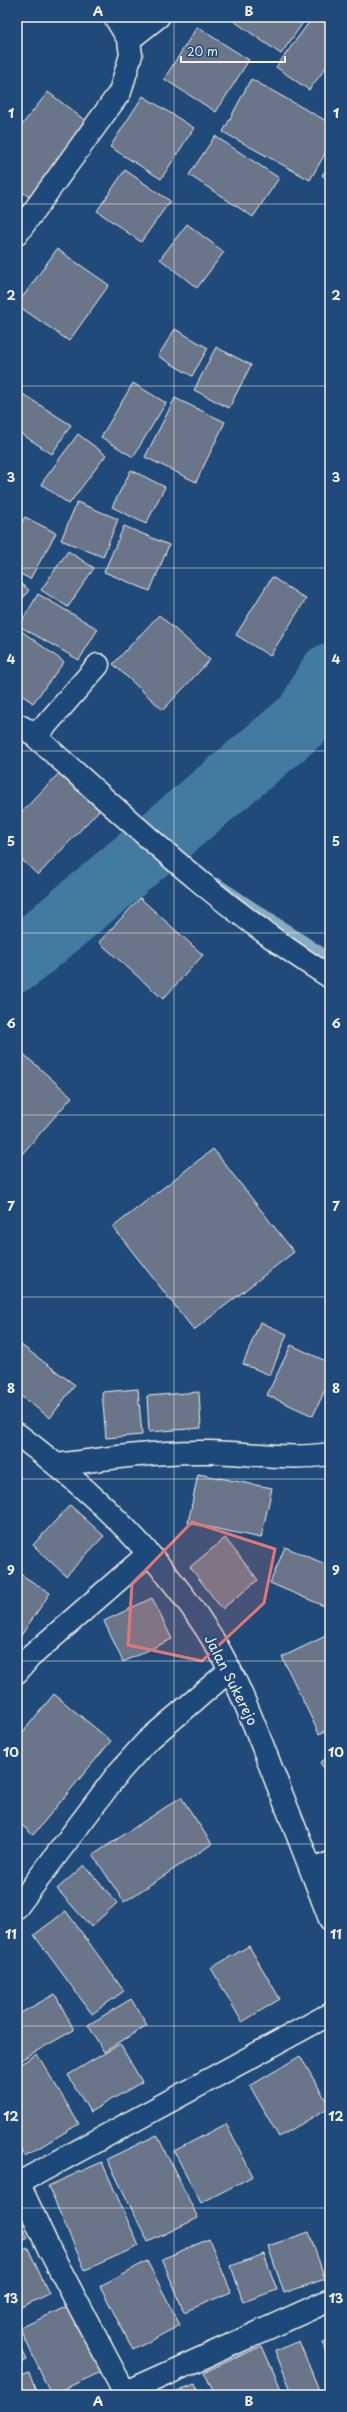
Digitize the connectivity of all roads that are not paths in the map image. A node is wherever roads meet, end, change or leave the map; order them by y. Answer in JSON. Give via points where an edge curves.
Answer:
{"nodes":[{"id":1,"x":115,"y":17,"type":"edge"},
{"id":2,"x":158,"y":17,"type":"edge"},
{"id":3,"x":129,"y":40,"type":"junction"},
{"id":4,"x":17,"y":234,"type":"edge"},
{"id":5,"x":98,"y":665,"type":"dead end"},
{"id":6,"x":23,"y":728,"type":"edge"},
{"id":7,"x":330,"y":977,"type":"edge"},
{"id":8,"x":17,"y":1434,"type":"edge"},
{"id":9,"x":330,"y":1454,"type":"edge"},
{"id":10,"x":58,"y":1465,"type":"junction"},
{"id":11,"x":148,"y":1554,"type":"junction"},
{"id":12,"x":230,"y":1670,"type":"junction"},
{"id":13,"x":17,"y":1672,"type":"edge"},
{"id":14,"x":321,"y":1867,"type":"edge"},
{"id":15,"x":17,"y":1907,"type":"edge"},
{"id":16,"x":330,"y":1919,"type":"edge"},
{"id":17,"x":330,"y":2014,"type":"edge"},
{"id":18,"x":18,"y":2182,"type":"edge"},
{"id":19,"x":330,"y":2300,"type":"edge"},
{"id":20,"x":123,"y":2394,"type":"edge"}],
"edges":[{"from":1,"to":3,"type":"street"},
{"from":2,"to":3,"type":"street"},
{"from":3,"to":4,"type":"street","via":[[131,55],[120,92]]},
{"from":5,"to":6,"type":"street","via":[[44,726],[37,731]]},
{"from":6,"to":7,"type":"street","via":[[166,855],[287,951]]},
{"from":8,"to":10,"type":"street","name":"Jalan Sukerejo"},
{"from":9,"to":10,"type":"street","via":[[308,1457],[157,1452]]},
{"from":10,"to":11,"type":"street","name":"Jalan Sukerejo"},
{"from":11,"to":12,"type":"street","name":"Jalan Sukerejo","via":[[206,1629]]},
{"from":11,"to":13,"type":"street","via":[[29,1658]]},
{"from":12,"to":14,"type":"street","name":"Jalan Sukerejo"},
{"from":12,"to":15,"type":"street","via":[[146,1742],[119,1772]]},
{"from":14,"to":16,"type":"street","name":"Jalan Sukerejo"},
{"from":17,"to":18,"type":"street"},
{"from":18,"to":20,"type":"street"},
{"from":19,"to":20,"type":"street"}]}
